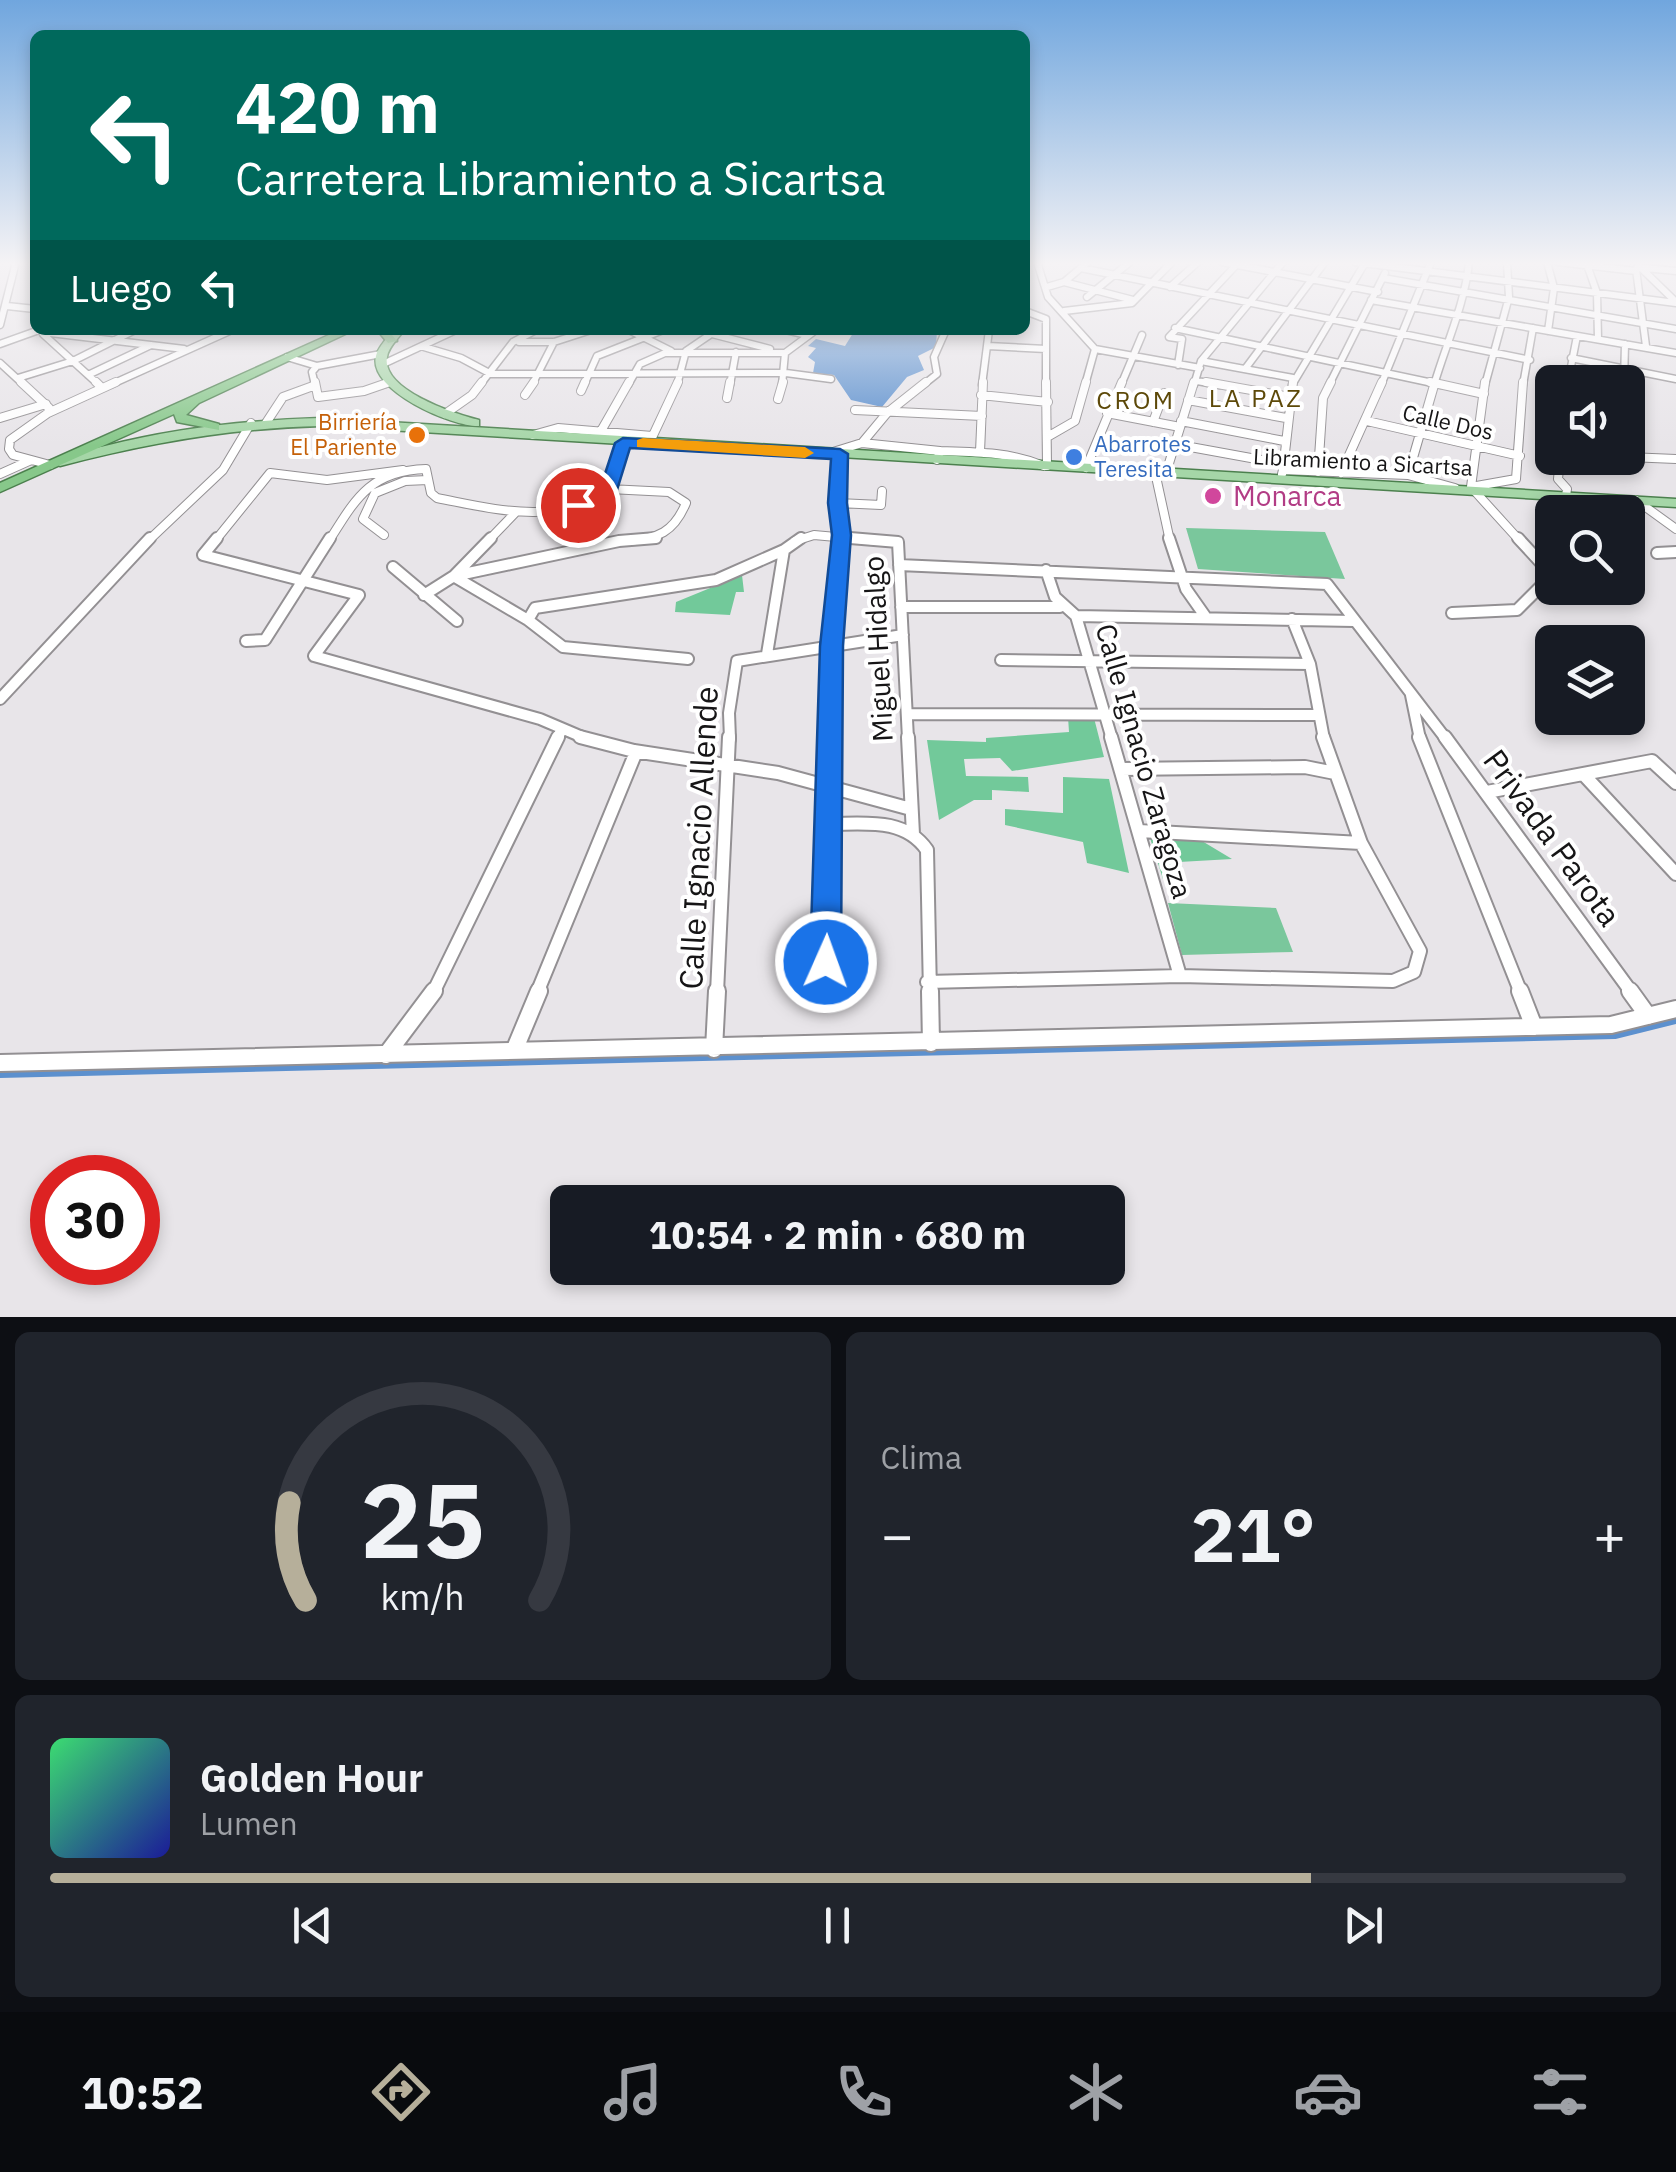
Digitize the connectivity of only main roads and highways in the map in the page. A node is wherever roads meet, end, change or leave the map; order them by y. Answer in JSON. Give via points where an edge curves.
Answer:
{"nodes":[{"id":1,"x":337,"y":335,"type":"edge"},
{"id":2,"x":396,"y":336,"type":"edge"},
{"id":3,"x":206,"y":392,"type":"junction"},
{"id":4,"x":418,"y":402,"type":"junction"},
{"id":5,"x":381,"y":426,"type":"junction"},
{"id":6,"x":215,"y":427,"type":"junction"},
{"id":7,"x":526,"y":434,"type":"junction"},
{"id":8,"x":50,"y":465,"type":"junction"},
{"id":9,"x":0,"y":488,"type":"edge"},
{"id":10,"x":1676,"y":502,"type":"edge"}],
"edges":[{"from":1,"to":3,"type":"highway"},
{"from":2,"to":4,"type":"main road","via":[[381,359],[391,382]]},
{"from":3,"to":6,"type":"highway","via":[[180,414],[191,424]]},
{"from":3,"to":8,"type":"highway"},
{"from":4,"to":5,"type":"main road","via":[[408,418]]},
{"from":4,"to":7,"type":"main road"},
{"from":5,"to":6,"type":"main road"},
{"from":5,"to":7,"type":"main road"},
{"from":6,"to":8,"type":"main road"},
{"from":7,"to":10,"type":"main road","name":"Libramiento a Sicartsa","via":[[1160,472],[1282,471]]},
{"from":8,"to":9,"type":"highway"}]}
